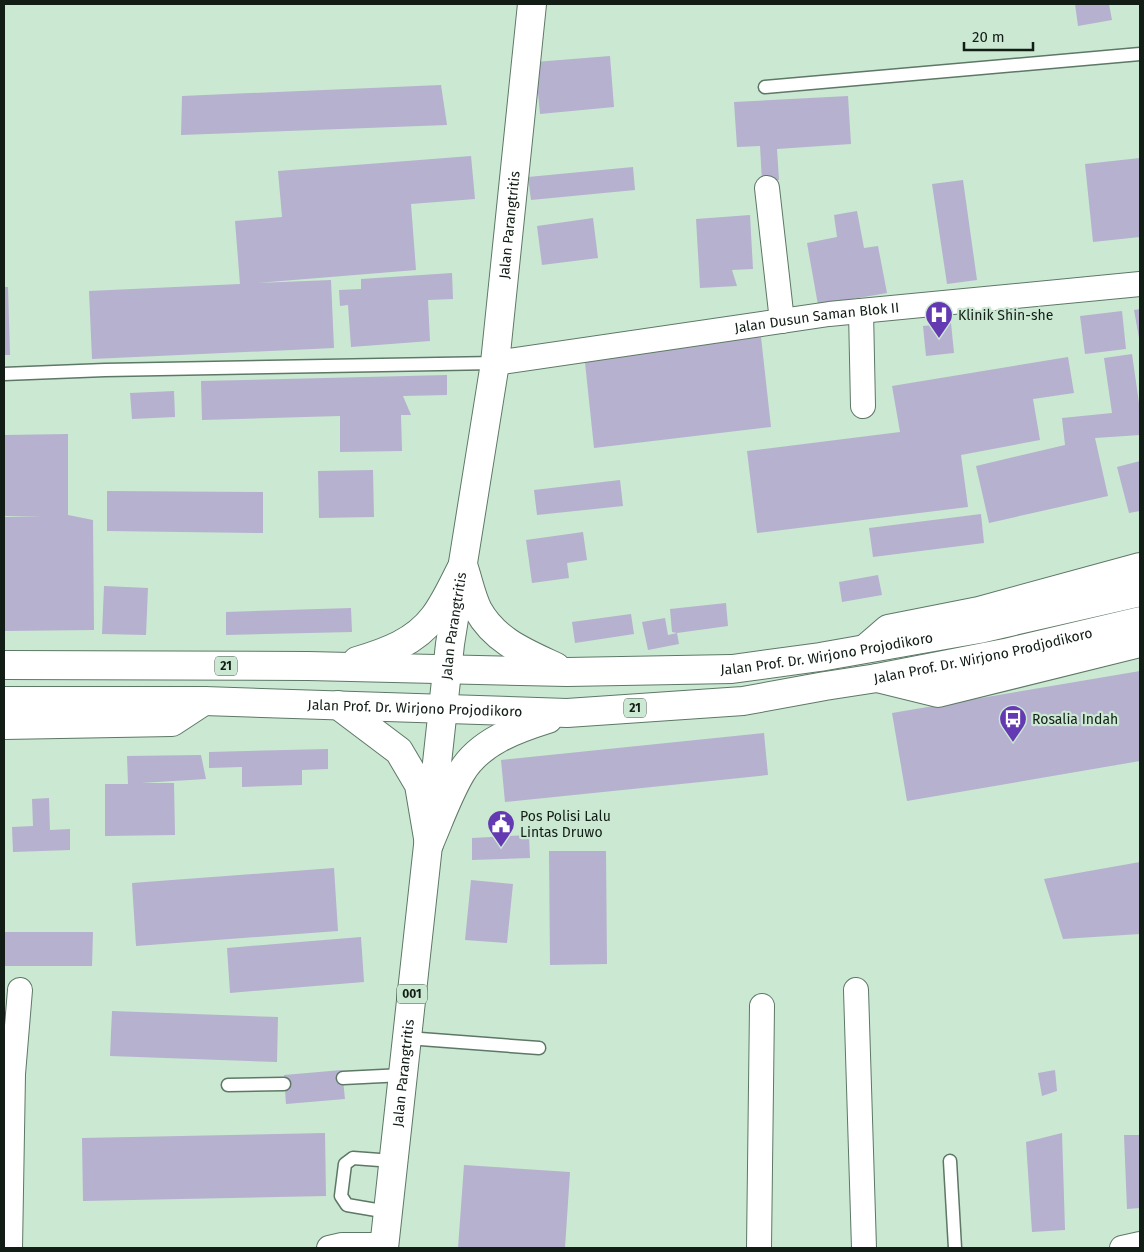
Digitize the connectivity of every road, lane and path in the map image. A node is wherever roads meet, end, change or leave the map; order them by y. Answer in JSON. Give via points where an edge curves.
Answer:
{"nodes":[{"id":1,"x":532,"y":4,"type":"edge"},
{"id":2,"x":1140,"y":54,"type":"edge"},
{"id":3,"x":765,"y":87,"type":"dead end"},
{"id":4,"x":767,"y":188,"type":"dead end"},
{"id":5,"x":1140,"y":284,"type":"edge"},
{"id":6,"x":861,"y":311,"type":"junction"},
{"id":7,"x":782,"y":321,"type":"junction"},
{"id":8,"x":495,"y":363,"type":"junction"},
{"id":9,"x":4,"y":374,"type":"edge"},
{"id":10,"x":863,"y":406,"type":"dead end"},
{"id":11,"x":463,"y":565,"type":"junction"},
{"id":12,"x":1140,"y":567,"type":"edge"},
{"id":13,"x":1140,"y":592,"type":"edge"},
{"id":14,"x":1140,"y":621,"type":"edge"},
{"id":15,"x":1140,"y":643,"type":"edge"},
{"id":16,"x":866,"y":648,"type":"junction"},
{"id":17,"x":820,"y":657,"type":"junction"},
{"id":18,"x":4,"y":665,"type":"edge"},
{"id":19,"x":337,"y":667,"type":"junction"},
{"id":20,"x":447,"y":669,"type":"junction"},
{"id":21,"x":566,"y":672,"type":"junction"},
{"id":22,"x":877,"y":678,"type":"junction"},
{"id":23,"x":825,"y":686,"type":"junction"},
{"id":24,"x":4,"y":701,"type":"edge"},
{"id":25,"x":204,"y":701,"type":"junction"},
{"id":26,"x":338,"y":705,"type":"junction"},
{"id":27,"x":443,"y":709,"type":"junction"},
{"id":28,"x":567,"y":713,"type":"junction"},
{"id":29,"x":4,"y":725,"type":"edge"},
{"id":30,"x":428,"y":844,"type":"junction"},
{"id":31,"x":20,"y":990,"type":"dead end"},
{"id":32,"x":856,"y":990,"type":"dead end"},
{"id":33,"x":762,"y":1006,"type":"dead end"},
{"id":34,"x":407,"y":1038,"type":"junction"},
{"id":35,"x":539,"y":1048,"type":"dead end"},
{"id":36,"x":8,"y":1074,"type":"edge"},
{"id":37,"x":403,"y":1075,"type":"junction"},
{"id":38,"x":343,"y":1078,"type":"dead end"},
{"id":39,"x":284,"y":1084,"type":"dead end"},
{"id":40,"x":228,"y":1085,"type":"dead end"},
{"id":41,"x":393,"y":1161,"type":"junction"},
{"id":42,"x":950,"y":1161,"type":"dead end"},
{"id":43,"x":388,"y":1212,"type":"junction"},
{"id":44,"x":1140,"y":1244,"type":"edge"},
{"id":45,"x":384,"y":1247,"type":"edge"},
{"id":46,"x":10,"y":1248,"type":"edge"},
{"id":47,"x":329,"y":1248,"type":"edge"},
{"id":48,"x":759,"y":1248,"type":"edge"},
{"id":49,"x":864,"y":1248,"type":"edge"},
{"id":50,"x":955,"y":1248,"type":"edge"},
{"id":51,"x":1122,"y":1248,"type":"edge"}],
"edges":[{"from":1,"to":8,"type":"main road","name":"Jalan Parangtritis"},
{"from":2,"to":3,"type":"lane"},
{"from":4,"to":7,"type":"street"},
{"from":5,"to":6,"type":"street","name":"Jalan Dusun Saman Blok II"},
{"from":6,"to":7,"type":"street","name":"Jalan Dusun Saman Blok II"},
{"from":6,"to":10,"type":"street"},
{"from":7,"to":8,"type":"street","name":"Jalan Dusun Saman Blok II"},
{"from":8,"to":9,"type":"lane"},
{"from":8,"to":11,"type":"main road","name":"Jalan Parangtritis"},
{"from":11,"to":19,"type":"main road","via":[[434,617],[414,637],[389,651]]},
{"from":11,"to":20,"type":"main road","name":"Jalan Parangtritis"},
{"from":11,"to":21,"type":"main road","via":[[478,610],[498,636],[520,651]]},
{"from":12,"to":16,"type":"main road","via":[[979,610],[888,629]]},
{"from":13,"to":16,"type":"main road","name":"Jalan Prof. Dr. Wirjono Projodikoro","number":"21","via":[[979,629]]},
{"from":14,"to":22,"type":"main road","name":"Jalan Prof. Dr. Wirjono Prodjodikoro","number":"21"},
{"from":15,"to":22,"type":"main road","via":[[938,693]]},
{"from":16,"to":17,"type":"main road","name":"Jalan Prof. Dr. Wirjono Projodikoro","number":"21"},
{"from":17,"to":21,"type":"main road","name":"Jalan Prof. Dr. Wirjono Projodikoro","number":"21","via":[[732,669]]},
{"from":17,"to":23,"type":"main road"},
{"from":18,"to":19,"type":"main road","number":"21"},
{"from":19,"to":20,"type":"main road","number":"21"},
{"from":20,"to":21,"type":"main road","name":"Jalan Prof. Dr. Wirjono Projodikoro","number":"21"},
{"from":20,"to":27,"type":"main road","name":"Jalan Parangtritis","number":"001"},
{"from":22,"to":23,"type":"main road","name":"Jalan Prof. Dr. Wirjono Prodjodikoro","number":"21"},
{"from":23,"to":28,"type":"main road","name":"Jalan Prof. Dr. Wirjono Projodikoro","number":"21","via":[[744,701]]},
{"from":24,"to":25,"type":"main road","name":"Jalan Prof. Dr. Wirjono Projodikoro","number":"21"},
{"from":25,"to":26,"type":"main road","name":"Jalan Prof. Dr. Wirjono Projodikoro","number":"21"},
{"from":25,"to":29,"type":"main road","via":[[172,722]]},
{"from":26,"to":27,"type":"main road","name":"Jalan Prof. Dr. Wirjono Projodikoro","number":"21"},
{"from":26,"to":30,"type":"main road","via":[[398,751],[419,785]]},
{"from":27,"to":28,"type":"main road","name":"Jalan Prof. Dr. Wirjono Projodikoro","number":"21"},
{"from":27,"to":30,"type":"main road","name":"Jalan Parangtritis","number":"001"},
{"from":28,"to":30,"type":"main road","via":[[514,730],[482,750],[462,772]]},
{"from":30,"to":34,"type":"main road","name":"Jalan Parangtritis","number":"001"},
{"from":31,"to":36,"type":"street"},
{"from":32,"to":49,"type":"street"},
{"from":33,"to":48,"type":"street"},
{"from":34,"to":35,"type":"lane"},
{"from":34,"to":37,"type":"main road","name":"Jalan Parangtritis","number":"001"},
{"from":36,"to":46,"type":"street"},
{"from":37,"to":38,"type":"lane"},
{"from":37,"to":41,"type":"main road","name":"Jalan Parangtritis","number":"001"},
{"from":39,"to":40,"type":"lane"},
{"from":41,"to":43,"type":"main road","name":"Jalan Parangtritis","number":"001"},
{"from":41,"to":43,"type":"lane","via":[[353,1158],[345,1164],[341,1196],[347,1205]]},
{"from":42,"to":50,"type":"lane"},
{"from":43,"to":45,"type":"main road","name":"Jalan Parangtritis","number":"001"},
{"from":44,"to":51,"type":"street"},
{"from":45,"to":47,"type":"street","via":[[342,1245]]}]}
